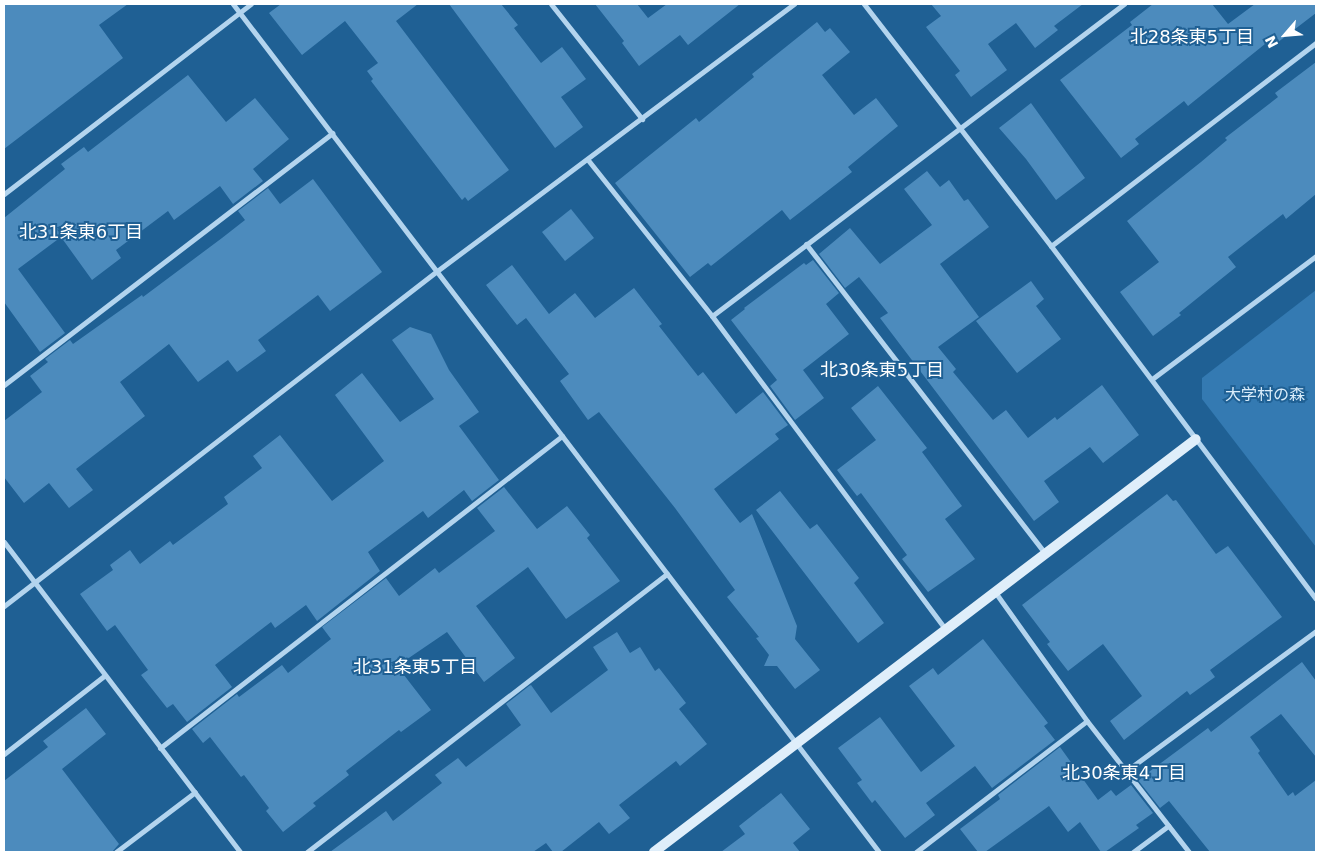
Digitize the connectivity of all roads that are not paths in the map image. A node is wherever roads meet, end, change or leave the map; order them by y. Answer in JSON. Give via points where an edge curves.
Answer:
{"nodes":[{"id":1,"x":233,"y":4,"type":"edge"},
{"id":2,"x":250,"y":4,"type":"edge"},
{"id":3,"x":552,"y":4,"type":"edge"},
{"id":4,"x":794,"y":4,"type":"edge"},
{"id":5,"x":864,"y":4,"type":"edge"},
{"id":6,"x":1124,"y":4,"type":"edge"},
{"id":7,"x":240,"y":12,"type":"junction"},
{"id":8,"x":1316,"y":44,"type":"edge"},
{"id":9,"x":642,"y":119,"type":"junction"},
{"id":10,"x":960,"y":127,"type":"junction"},
{"id":11,"x":332,"y":133,"type":"junction"},
{"id":12,"x":588,"y":160,"type":"junction"},
{"id":13,"x":4,"y":194,"type":"edge"},
{"id":14,"x":806,"y":244,"type":"junction"},
{"id":15,"x":1051,"y":246,"type":"junction"},
{"id":16,"x":1316,"y":256,"type":"edge"},
{"id":17,"x":437,"y":271,"type":"junction"},
{"id":18,"x":712,"y":316,"type":"junction"},
{"id":19,"x":1152,"y":379,"type":"junction"},
{"id":20,"x":4,"y":385,"type":"edge"},
{"id":21,"x":562,"y":436,"type":"junction"},
{"id":22,"x":1196,"y":439,"type":"junction"},
{"id":23,"x":4,"y":542,"type":"edge"},
{"id":24,"x":1045,"y":553,"type":"junction"},
{"id":25,"x":667,"y":574,"type":"junction"},
{"id":26,"x":35,"y":582,"type":"junction"},
{"id":27,"x":995,"y":591,"type":"junction"},
{"id":28,"x":1316,"y":599,"type":"edge"},
{"id":29,"x":4,"y":606,"type":"edge"},
{"id":30,"x":945,"y":629,"type":"junction"},
{"id":31,"x":1316,"y":631,"type":"edge"},
{"id":32,"x":105,"y":675,"type":"junction"},
{"id":33,"x":1087,"y":721,"type":"junction"},
{"id":34,"x":796,"y":742,"type":"junction"},
{"id":35,"x":160,"y":748,"type":"junction"},
{"id":36,"x":4,"y":754,"type":"edge"},
{"id":37,"x":1126,"y":771,"type":"junction"},
{"id":38,"x":195,"y":792,"type":"junction"},
{"id":39,"x":1168,"y":826,"type":"junction"},
{"id":40,"x":116,"y":852,"type":"edge"},
{"id":41,"x":240,"y":852,"type":"edge"},
{"id":42,"x":307,"y":852,"type":"edge"},
{"id":43,"x":654,"y":852,"type":"edge"},
{"id":44,"x":879,"y":852,"type":"edge"},
{"id":45,"x":916,"y":852,"type":"edge"},
{"id":46,"x":1133,"y":852,"type":"edge"},
{"id":47,"x":1189,"y":852,"type":"edge"}],
"edges":[{"from":1,"to":7,"type":"street"},
{"from":2,"to":7,"type":"street"},
{"from":3,"to":9,"type":"street"},
{"from":4,"to":9,"type":"street"},
{"from":5,"to":10,"type":"street"},
{"from":6,"to":10,"type":"street"},
{"from":7,"to":11,"type":"street"},
{"from":7,"to":13,"type":"street"},
{"from":8,"to":15,"type":"street"},
{"from":9,"to":12,"type":"street"},
{"from":10,"to":14,"type":"street"},
{"from":10,"to":15,"type":"street"},
{"from":11,"to":17,"type":"street"},
{"from":11,"to":20,"type":"street"},
{"from":12,"to":17,"type":"street"},
{"from":12,"to":18,"type":"street"},
{"from":14,"to":18,"type":"street"},
{"from":14,"to":24,"type":"street"},
{"from":15,"to":19,"type":"street"},
{"from":16,"to":19,"type":"street"},
{"from":17,"to":21,"type":"street"},
{"from":17,"to":26,"type":"street"},
{"from":18,"to":30,"type":"street"},
{"from":19,"to":22,"type":"street"},
{"from":21,"to":25,"type":"street"},
{"from":21,"to":35,"type":"street"},
{"from":22,"to":24,"type":"street"},
{"from":22,"to":28,"type":"street"},
{"from":23,"to":26,"type":"street"},
{"from":24,"to":27,"type":"street"},
{"from":25,"to":34,"type":"street"},
{"from":25,"to":42,"type":"street"},
{"from":26,"to":29,"type":"street"},
{"from":26,"to":32,"type":"street"},
{"from":27,"to":30,"type":"street"},
{"from":27,"to":33,"type":"street"},
{"from":30,"to":34,"type":"street"},
{"from":31,"to":37,"type":"street"},
{"from":32,"to":35,"type":"street"},
{"from":32,"to":36,"type":"street"},
{"from":33,"to":37,"type":"street"},
{"from":33,"to":45,"type":"street"},
{"from":34,"to":43,"type":"street"},
{"from":34,"to":44,"type":"street"},
{"from":35,"to":38,"type":"street"},
{"from":37,"to":39,"type":"street"},
{"from":38,"to":40,"type":"street"},
{"from":38,"to":41,"type":"street"},
{"from":39,"to":46,"type":"street"},
{"from":39,"to":47,"type":"street"}]}
